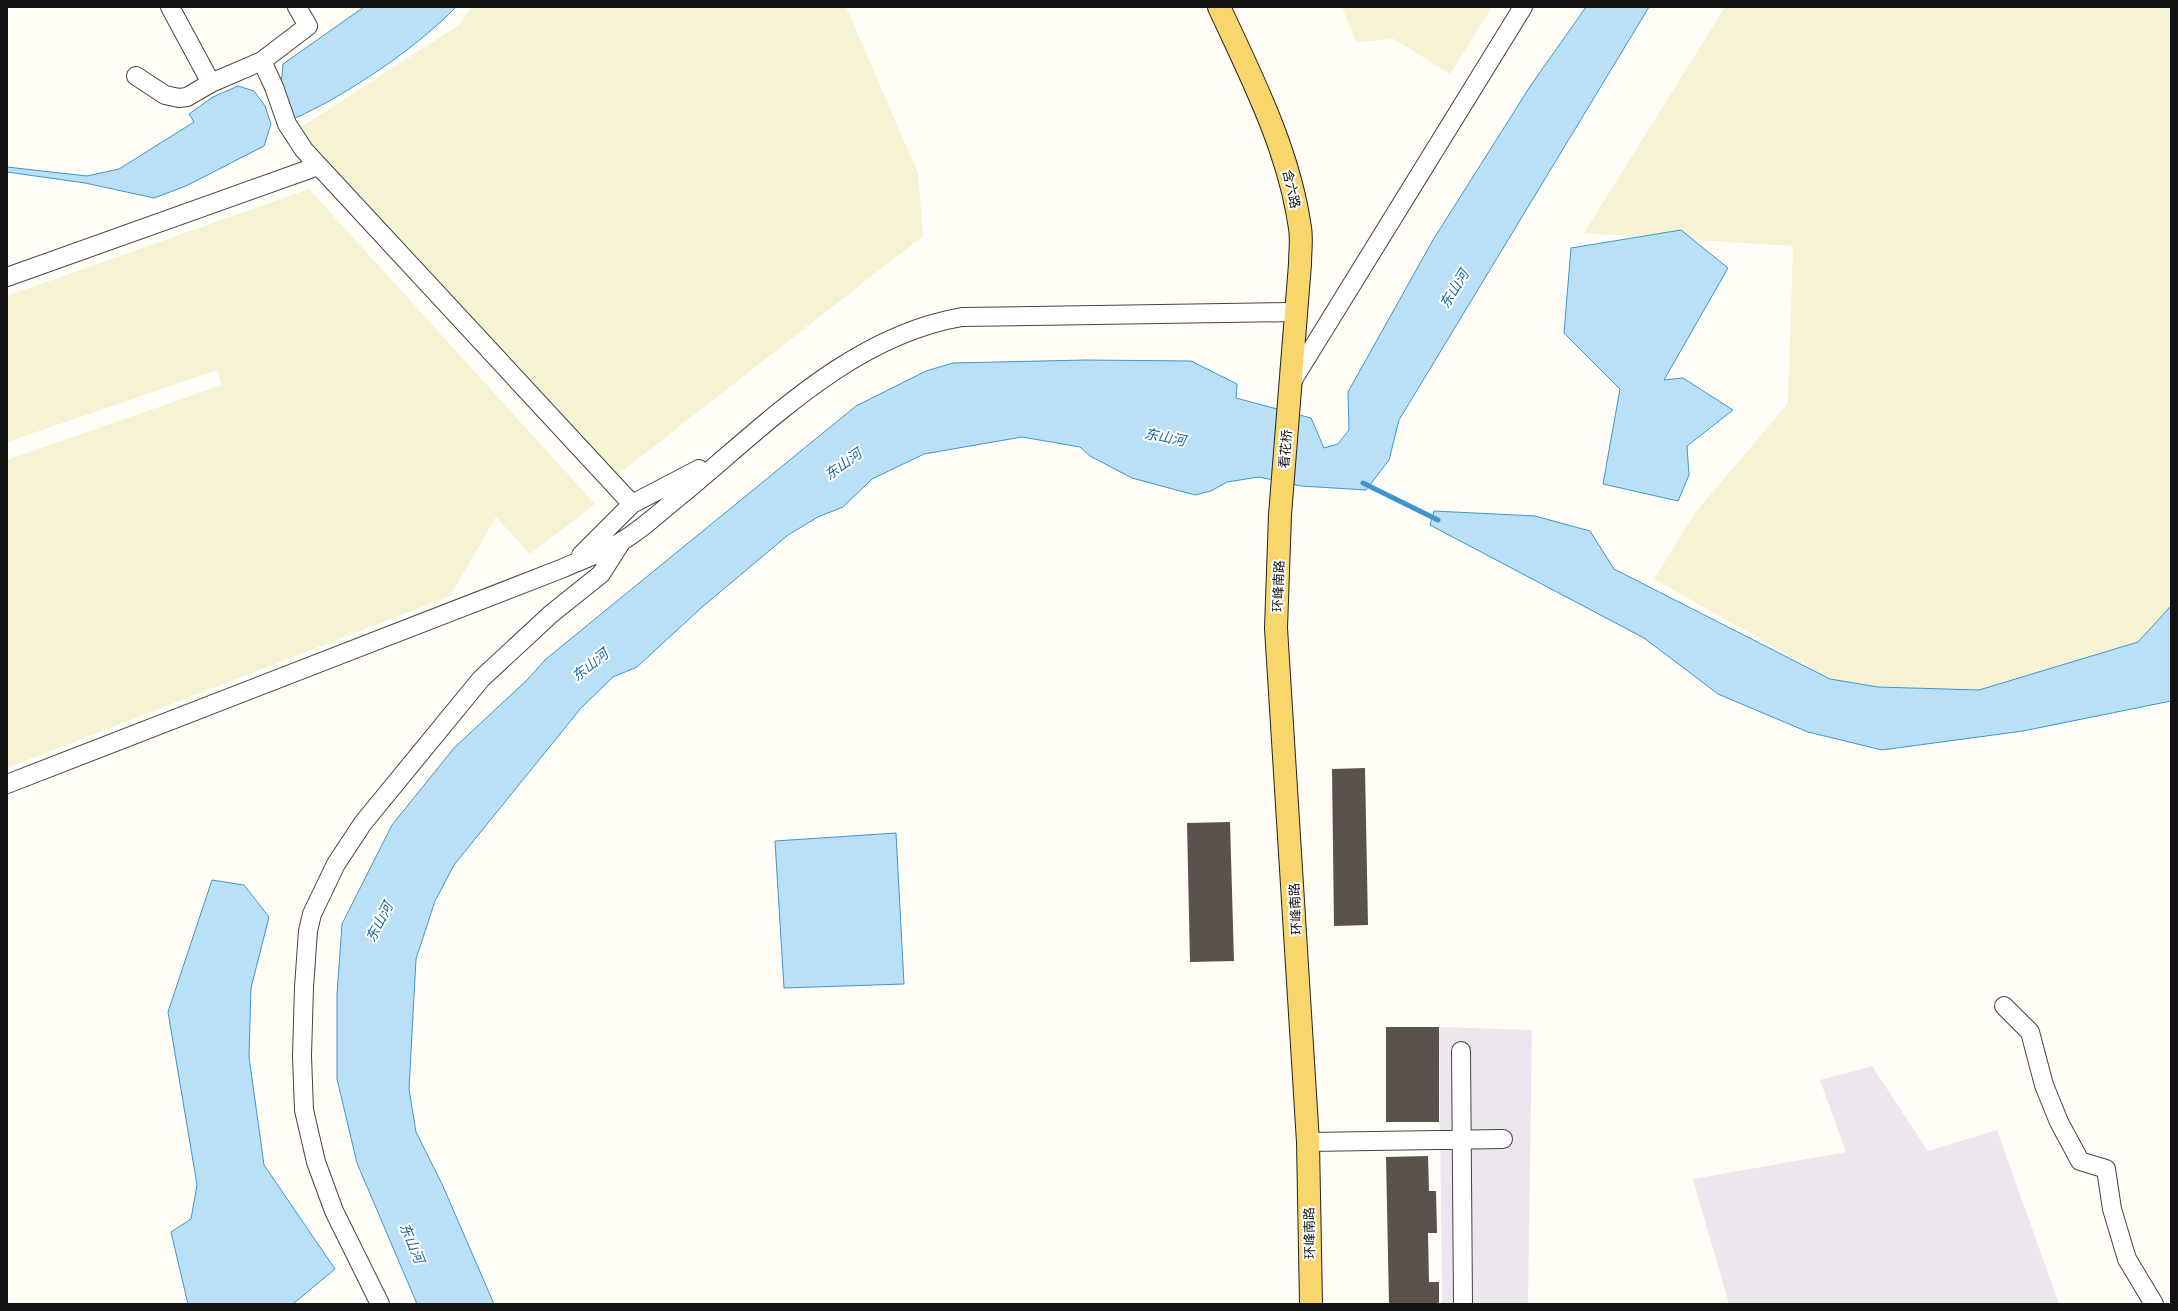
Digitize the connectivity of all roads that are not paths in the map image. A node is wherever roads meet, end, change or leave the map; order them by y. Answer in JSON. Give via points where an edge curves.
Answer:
{"nodes":[{"id":1,"x":170,"y":7,"type":"edge"},
{"id":2,"x":297,"y":7,"type":"edge"},
{"id":3,"x":1219,"y":7,"type":"edge"},
{"id":4,"x":1523,"y":7,"type":"edge"},
{"id":5,"x":262,"y":61,"type":"junction"},
{"id":6,"x":136,"y":76,"type":"dead end"},
{"id":7,"x":211,"y":83,"type":"junction"},
{"id":8,"x":318,"y":166,"type":"junction"},
{"id":9,"x":7,"y":277,"type":"edge"},
{"id":10,"x":1295,"y":312,"type":"junction"},
{"id":11,"x":1291,"y":383,"type":"junction"},
{"id":12,"x":733,"y":450,"type":"junction"},
{"id":13,"x":632,"y":504,"type":"junction"},
{"id":14,"x":1280,"y":515,"type":"joint"},
{"id":15,"x":622,"y":541,"type":"junction"},
{"id":16,"x":570,"y":565,"type":"junction"},
{"id":17,"x":7,"y":784,"type":"edge"},
{"id":18,"x":2004,"y":1006,"type":"dead end"},
{"id":19,"x":1461,"y":1051,"type":"dead end"},
{"id":20,"x":1503,"y":1139,"type":"dead end"},
{"id":21,"x":1462,"y":1140,"type":"junction"},
{"id":22,"x":1308,"y":1142,"type":"junction"},
{"id":23,"x":380,"y":1304,"type":"edge"},
{"id":24,"x":1311,"y":1304,"type":"edge"},
{"id":25,"x":1463,"y":1304,"type":"edge"},
{"id":26,"x":2154,"y":1304,"type":"edge"}],
"edges":[{"from":1,"to":7,"type":"street"},
{"from":2,"to":5,"type":"street","via":[[308,26]]},
{"from":3,"to":10,"type":"main road","name":"含六路","via":[[1281,149],[1294,195],[1300,229],[1300,264]]},
{"from":4,"to":11,"type":"street"},
{"from":5,"to":7,"type":"street"},
{"from":5,"to":8,"type":"street","via":[[287,124]]},
{"from":6,"to":7,"type":"street","via":[[164,95],[179,98],[187,97]]},
{"from":8,"to":9,"type":"street"},
{"from":8,"to":13,"type":"street"},
{"from":10,"to":11,"type":"main road","name":"含六路"},
{"from":10,"to":12,"type":"street","via":[[962,317],[935,321],[900,335],[838,368]]},
{"from":11,"to":14,"type":"main road","name":"看花桥"},
{"from":12,"to":13,"type":"street"},
{"from":12,"to":15,"type":"street"},
{"from":13,"to":16,"type":"street"},
{"from":14,"to":22,"type":"main road","name":"环峰南路","via":[[1276,628]]},
{"from":15,"to":16,"type":"street"},
{"from":15,"to":23,"type":"street","via":[[601,574],[551,614],[481,679],[363,823],[336,864],[312,914],[308,931],[304,987],[304,1110],[316,1162],[334,1211]]},
{"from":16,"to":17,"type":"street"},
{"from":18,"to":26,"type":"street","via":[[2030,1032],[2044,1085],[2059,1122],[2080,1161],[2106,1169],[2112,1209],[2127,1259]]},
{"from":19,"to":21,"type":"street"},
{"from":20,"to":21,"type":"street"},
{"from":21,"to":22,"type":"street"},
{"from":21,"to":25,"type":"street"},
{"from":22,"to":24,"type":"main road","name":"环峰南路"}]}
